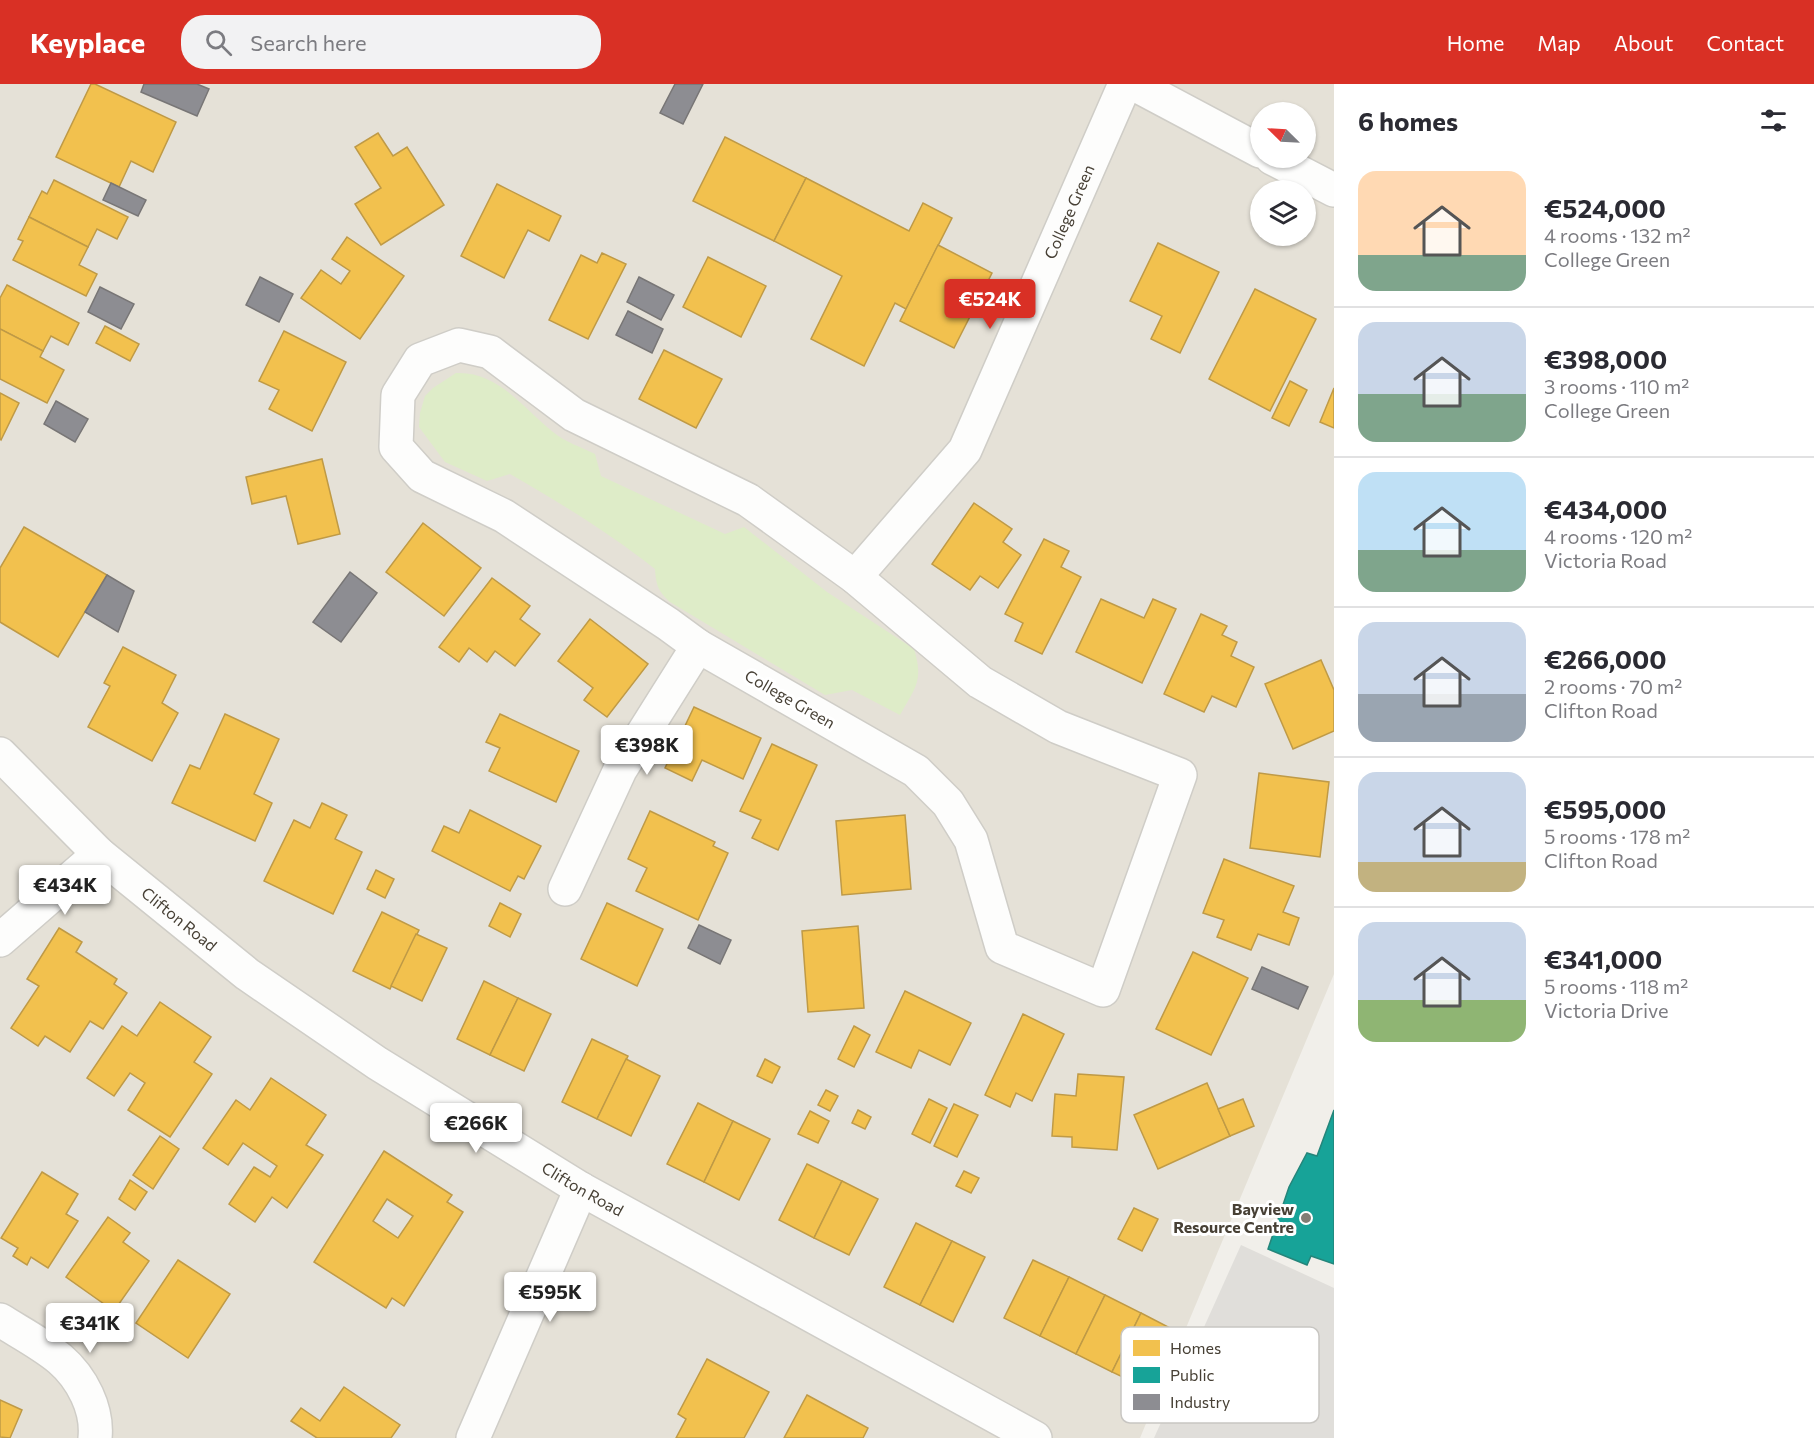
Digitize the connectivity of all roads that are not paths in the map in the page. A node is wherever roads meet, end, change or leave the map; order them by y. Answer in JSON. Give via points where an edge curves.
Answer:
{"nodes":[{"id":1,"x":1125,"y":84,"type":"edge"},
{"id":2,"x":1134,"y":84,"type":"edge"},
{"id":3,"x":1250,"y":146,"type":"edge"},
{"id":4,"x":1291,"y":168,"type":"edge"},
{"id":5,"x":1334,"y":190,"type":"edge"},
{"id":6,"x":855,"y":577,"type":"junction"},
{"id":7,"x":698,"y":646,"type":"junction"},
{"id":8,"x":0,"y":754,"type":"edge"},
{"id":9,"x":99,"y":855,"type":"junction"},
{"id":10,"x":565,"y":889,"type":"dead end"},
{"id":11,"x":0,"y":940,"type":"edge"},
{"id":12,"x":581,"y":1189,"type":"junction"},
{"id":13,"x":0,"y":1320,"type":"edge"},
{"id":14,"x":95,"y":1438,"type":"edge"},
{"id":15,"x":473,"y":1438,"type":"edge"},
{"id":16,"x":1035,"y":1438,"type":"edge"}],
"edges":[{"from":1,"to":6,"type":"street","name":"College Green","via":[[965,450]]},
{"from":2,"to":3,"type":"street"},
{"from":4,"to":5,"type":"street"},
{"from":6,"to":7,"type":"street","name":"College Green","via":[[748,500],[574,415],[490,352],[459,345],[420,360],[398,394],[396,447],[422,476],[504,516]]},
{"from":6,"to":7,"type":"street","name":"College Green","via":[[980,682],[1059,728],[1180,775],[1103,990],[1002,947],[970,840],[948,803],[916,771]]},
{"from":7,"to":10,"type":"street","via":[[620,770]]},
{"from":8,"to":9,"type":"street","name":"Clifton Road"},
{"from":9,"to":11,"type":"street"},
{"from":9,"to":12,"type":"street","name":"Clifton Road","via":[[247,974],[377,1063]]},
{"from":12,"to":15,"type":"street"},
{"from":12,"to":16,"type":"street","name":"Clifton Road"},
{"from":13,"to":14,"type":"street","via":[[60,1359],[85,1388],[96,1424]]}]}
